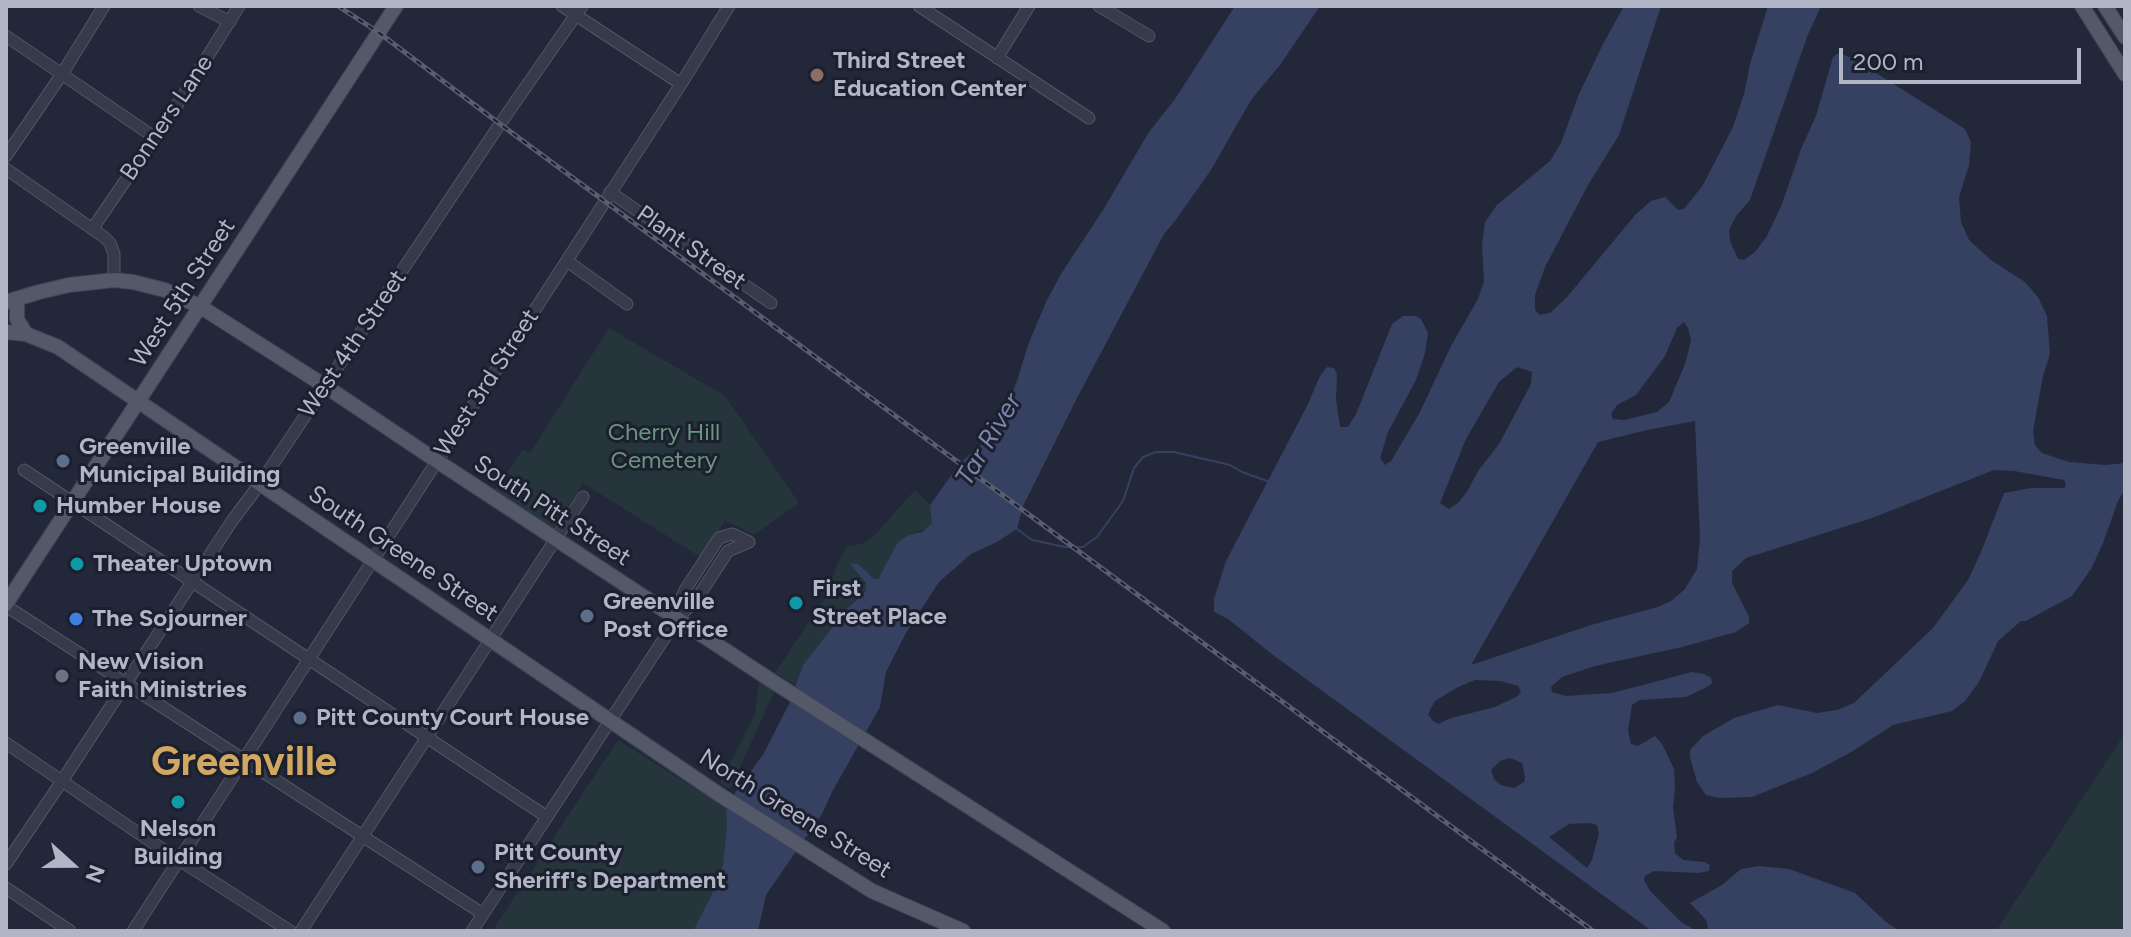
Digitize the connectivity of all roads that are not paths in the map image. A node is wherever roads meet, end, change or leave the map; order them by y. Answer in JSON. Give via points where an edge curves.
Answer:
{"nodes":[{"id":1,"x":104,"y":6,"type":"edge"},
{"id":2,"x":199,"y":6,"type":"edge"},
{"id":3,"x":239,"y":6,"type":"edge"},
{"id":4,"x":396,"y":6,"type":"edge"},
{"id":5,"x":562,"y":6,"type":"edge"},
{"id":6,"x":729,"y":6,"type":"edge"},
{"id":7,"x":919,"y":6,"type":"edge"},
{"id":8,"x":1029,"y":6,"type":"edge"},
{"id":9,"x":1099,"y":6,"type":"edge"},
{"id":10,"x":2082,"y":6,"type":"edge"},
{"id":11,"x":2105,"y":6,"type":"edge"},
{"id":12,"x":579,"y":11,"type":"edge"},
{"id":13,"x":230,"y":22,"type":"junction"},
{"id":14,"x":6,"y":36,"type":"edge"},
{"id":15,"x":1149,"y":36,"type":"dead end"},
{"id":16,"x":2125,"y":37,"type":"edge"},
{"id":17,"x":997,"y":58,"type":"junction"},
{"id":18,"x":62,"y":74,"type":"junction"},
{"id":19,"x":2125,"y":74,"type":"edge"},
{"id":20,"x":681,"y":84,"type":"junction"},
{"id":21,"x":1089,"y":118,"type":"dead end"},
{"id":22,"x":154,"y":137,"type":"junction"},
{"id":23,"x":6,"y":156,"type":"edge"},
{"id":24,"x":6,"y":169,"type":"edge"},
{"id":25,"x":610,"y":192,"type":"junction"},
{"id":26,"x":93,"y":228,"type":"junction"},
{"id":27,"x":567,"y":261,"type":"junction"},
{"id":28,"x":114,"y":280,"type":"junction"},
{"id":29,"x":12,"y":301,"type":"edge"},
{"id":30,"x":771,"y":303,"type":"dead end"},
{"id":31,"x":627,"y":304,"type":"dead end"},
{"id":32,"x":201,"y":307,"type":"junction"},
{"id":33,"x":6,"y":332,"type":"edge"},
{"id":34,"x":26,"y":334,"type":"junction"},
{"id":35,"x":325,"y":386,"type":"junction"},
{"id":36,"x":139,"y":401,"type":"junction"},
{"id":37,"x":437,"y":461,"type":"junction"},
{"id":38,"x":24,"y":470,"type":"dead end"},
{"id":39,"x":259,"y":485,"type":"junction"},
{"id":40,"x":583,"y":497,"type":"dead end"},
{"id":41,"x":72,"y":503,"type":"junction"},
{"id":42,"x":727,"y":534,"type":"junction"},
{"id":43,"x":556,"y":539,"type":"junction"},
{"id":44,"x":731,"y":549,"type":"junction"},
{"id":45,"x":373,"y":560,"type":"junction"},
{"id":46,"x":695,"y":574,"type":"junction"},
{"id":47,"x":708,"y":581,"type":"junction"},
{"id":48,"x":192,"y":582,"type":"junction"},
{"id":49,"x":6,"y":605,"type":"edge"},
{"id":50,"x":677,"y":619,"type":"junction"},
{"id":51,"x":491,"y":640,"type":"junction"},
{"id":52,"x":308,"y":659,"type":"junction"},
{"id":53,"x":125,"y":683,"type":"junction"},
{"id":54,"x":611,"y":721,"type":"junction"},
{"id":55,"x":428,"y":737,"type":"junction"},
{"id":56,"x":6,"y":743,"type":"edge"},
{"id":57,"x":244,"y":760,"type":"junction"},
{"id":58,"x":62,"y":781,"type":"junction"},
{"id":59,"x":547,"y":817,"type":"junction"},
{"id":60,"x":362,"y":837,"type":"junction"},
{"id":61,"x":180,"y":859,"type":"junction"},
{"id":62,"x":6,"y":864,"type":"edge"},
{"id":63,"x":6,"y":888,"type":"edge"},
{"id":64,"x":483,"y":914,"type":"junction"},
{"id":65,"x":70,"y":931,"type":"edge"},
{"id":66,"x":133,"y":931,"type":"edge"},
{"id":67,"x":290,"y":931,"type":"edge"},
{"id":68,"x":301,"y":931,"type":"edge"},
{"id":69,"x":472,"y":931,"type":"edge"},
{"id":70,"x":963,"y":931,"type":"edge"},
{"id":71,"x":1163,"y":931,"type":"edge"}],
"edges":[{"from":1,"to":18,"type":"street"},
{"from":2,"to":13,"type":"street"},
{"from":3,"to":13,"type":"street","name":"Bonners Lane"},
{"from":4,"to":32,"type":"main road","name":"West 5th Street"},
{"from":5,"to":12,"type":"street"},
{"from":6,"to":20,"type":"street","name":"West 3rd Street"},
{"from":7,"to":17,"type":"street"},
{"from":8,"to":17,"type":"street"},
{"from":9,"to":15,"type":"street"},
{"from":10,"to":19,"type":"main road"},
{"from":11,"to":16,"type":"main road"},
{"from":12,"to":20,"type":"street"},
{"from":12,"to":35,"type":"street","name":"West 4th Street"},
{"from":13,"to":22,"type":"street","name":"Bonners Lane"},
{"from":14,"to":18,"type":"street"},
{"from":17,"to":21,"type":"street"},
{"from":18,"to":22,"type":"street"},
{"from":18,"to":23,"type":"street"},
{"from":20,"to":25,"type":"street","name":"West 3rd Street"},
{"from":22,"to":26,"type":"street","name":"Bonners Lane"},
{"from":24,"to":26,"type":"street"},
{"from":25,"to":27,"type":"street","name":"West 3rd Street"},
{"from":25,"to":30,"type":"street","name":"Plant Street"},
{"from":26,"to":28,"type":"street","via":[[112,249]]},
{"from":27,"to":31,"type":"street"},
{"from":27,"to":37,"type":"street","name":"West 3rd Street"},
{"from":28,"to":29,"type":"main road","name":"South Pitt Street","via":[[69,285]]},
{"from":28,"to":32,"type":"main road","name":"South Pitt Street","via":[[165,290]]},
{"from":29,"to":34,"type":"main road"},
{"from":32,"to":35,"type":"main road","name":"South Pitt Street"},
{"from":32,"to":36,"type":"main road","name":"West 5th Street"},
{"from":33,"to":34,"type":"main road","name":"South Greene Street"},
{"from":34,"to":36,"type":"main road","name":"South Greene Street","via":[[58,347]]},
{"from":35,"to":37,"type":"main road","name":"South Pitt Street"},
{"from":35,"to":39,"type":"street","name":"West 4th Street"},
{"from":36,"to":39,"type":"main road","name":"South Greene Street"},
{"from":36,"to":41,"type":"main road","name":"West 5th Street"},
{"from":37,"to":43,"type":"main road","name":"South Pitt Street"},
{"from":37,"to":45,"type":"street","name":"West 3rd Street"},
{"from":38,"to":41,"type":"street"},
{"from":39,"to":45,"type":"main road","name":"South Greene Street"},
{"from":39,"to":48,"type":"street","name":"West 4th Street"},
{"from":40,"to":43,"type":"street"},
{"from":41,"to":48,"type":"street"},
{"from":41,"to":49,"type":"main road","name":"West 5th Street"},
{"from":42,"to":44,"type":"street"},
{"from":42,"to":44,"type":"street","via":[[749,542]]},
{"from":42,"to":46,"type":"street"},
{"from":43,"to":50,"type":"main road","name":"South Pitt Street"},
{"from":43,"to":51,"type":"street"},
{"from":44,"to":47,"type":"street"},
{"from":45,"to":51,"type":"main road","name":"South Greene Street"},
{"from":45,"to":52,"type":"street","name":"West 3rd Street"},
{"from":46,"to":47,"type":"street"},
{"from":46,"to":50,"type":"street"},
{"from":47,"to":50,"type":"street"},
{"from":48,"to":52,"type":"street"},
{"from":48,"to":53,"type":"street","name":"West 4th Street"},
{"from":49,"to":53,"type":"street"},
{"from":50,"to":54,"type":"street"},
{"from":50,"to":71,"type":"main road","name":"South Pitt Street"},
{"from":51,"to":54,"type":"main road","name":"South Greene Street"},
{"from":51,"to":55,"type":"street"},
{"from":52,"to":55,"type":"street"},
{"from":52,"to":57,"type":"street","name":"West 3rd Street"},
{"from":53,"to":57,"type":"street"},
{"from":53,"to":58,"type":"street","name":"West 4th Street"},
{"from":54,"to":59,"type":"street"},
{"from":54,"to":70,"type":"main road","name":"North Greene Street","via":[[872,891]]},
{"from":55,"to":59,"type":"street"},
{"from":55,"to":60,"type":"street"},
{"from":56,"to":58,"type":"street"},
{"from":57,"to":60,"type":"street"},
{"from":57,"to":61,"type":"street","name":"West 3rd Street"},
{"from":58,"to":61,"type":"street"},
{"from":58,"to":62,"type":"street","name":"West 4th Street"},
{"from":59,"to":64,"type":"street"},
{"from":60,"to":64,"type":"street"},
{"from":60,"to":68,"type":"street"},
{"from":61,"to":66,"type":"street","name":"West 3rd Street"},
{"from":61,"to":67,"type":"street"},
{"from":63,"to":65,"type":"street"},
{"from":64,"to":69,"type":"street"}]}
